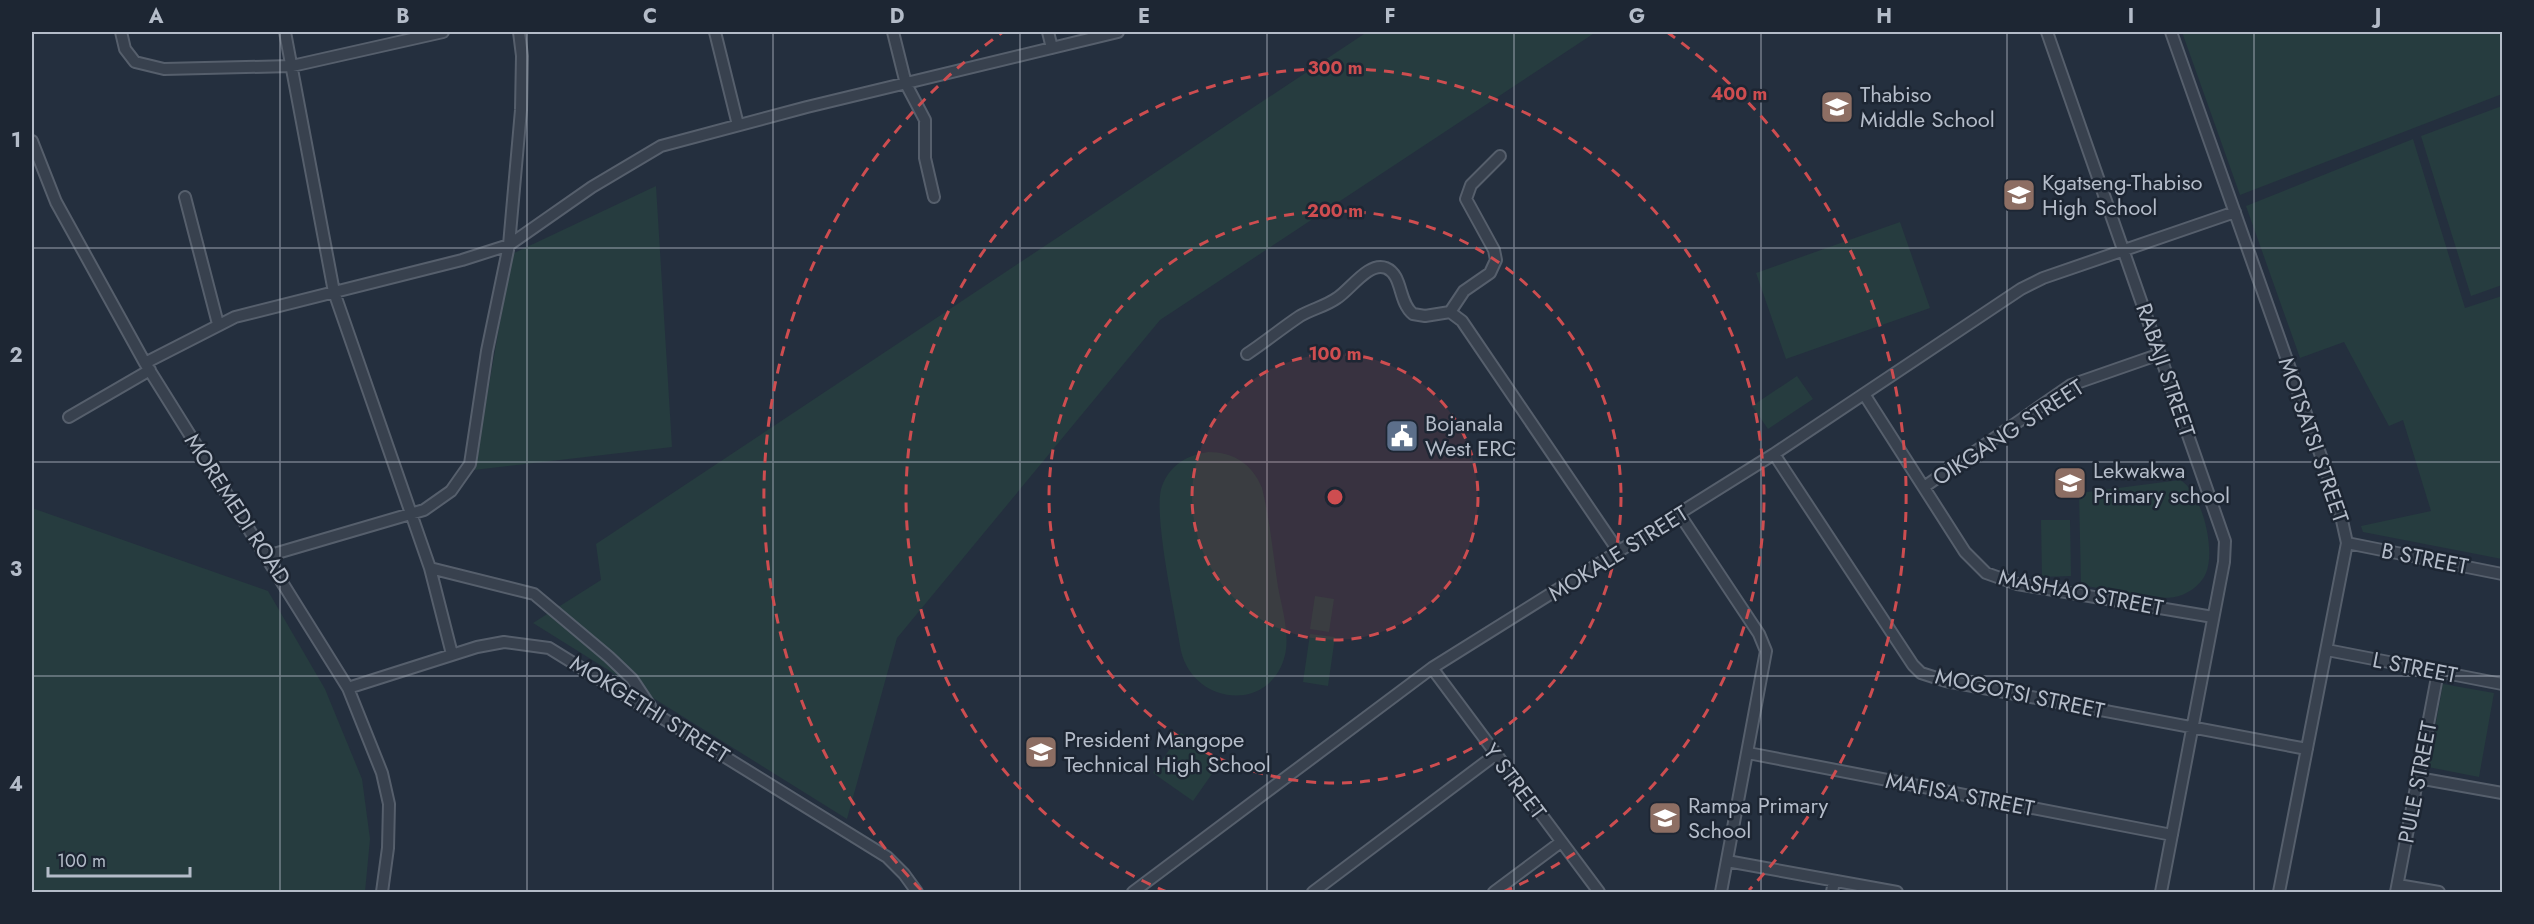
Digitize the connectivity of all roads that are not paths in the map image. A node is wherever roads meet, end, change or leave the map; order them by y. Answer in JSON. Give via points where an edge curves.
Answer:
{"nodes":[{"id":1,"x":121,"y":32,"type":"edge"},
{"id":2,"x":285,"y":32,"type":"edge"},
{"id":3,"x":443,"y":32,"type":"edge"},
{"id":4,"x":519,"y":32,"type":"edge"},
{"id":5,"x":715,"y":32,"type":"edge"},
{"id":6,"x":894,"y":32,"type":"edge"},
{"id":7,"x":1048,"y":32,"type":"edge"},
{"id":8,"x":1118,"y":32,"type":"edge"},
{"id":9,"x":2047,"y":32,"type":"edge"},
{"id":10,"x":2171,"y":32,"type":"edge"},
{"id":11,"x":425,"y":33,"type":"edge"},
{"id":12,"x":1052,"y":48,"type":"junction"},
{"id":13,"x":292,"y":66,"type":"junction"},
{"id":14,"x":906,"y":84,"type":"junction"},
{"id":15,"x":738,"y":125,"type":"junction"},
{"id":16,"x":32,"y":141,"type":"edge"},
{"id":17,"x":1500,"y":156,"type":"dead end"},
{"id":18,"x":185,"y":197,"type":"dead end"},
{"id":19,"x":934,"y":197,"type":"dead end"},
{"id":20,"x":2235,"y":212,"type":"junction"},
{"id":21,"x":509,"y":245,"type":"junction"},
{"id":22,"x":2125,"y":250,"type":"junction"},
{"id":23,"x":334,"y":292,"type":"junction"},
{"id":24,"x":1450,"y":312,"type":"junction"},
{"id":25,"x":218,"y":324,"type":"junction"},
{"id":26,"x":1247,"y":354,"type":"dead end"},
{"id":27,"x":2160,"y":354,"type":"junction"},
{"id":28,"x":147,"y":367,"type":"junction"},
{"id":29,"x":1864,"y":394,"type":"junction"},
{"id":30,"x":69,"y":417,"type":"dead end"},
{"id":31,"x":1774,"y":454,"type":"junction"},
{"id":32,"x":1924,"y":487,"type":"junction"},
{"id":33,"x":1680,"y":514,"type":"junction"},
{"id":34,"x":411,"y":515,"type":"junction"},
{"id":35,"x":2347,"y":543,"type":"junction"},
{"id":36,"x":1619,"y":552,"type":"junction"},
{"id":37,"x":267,"y":556,"type":"junction"},
{"id":38,"x":429,"y":568,"type":"junction"},
{"id":39,"x":2502,"y":574,"type":"edge"},
{"id":40,"x":2213,"y":617,"type":"junction"},
{"id":41,"x":2326,"y":650,"type":"junction"},
{"id":42,"x":452,"y":654,"type":"junction"},
{"id":43,"x":1432,"y":668,"type":"junction"},
{"id":44,"x":2438,"y":672,"type":"junction"},
{"id":45,"x":2502,"y":684,"type":"edge"},
{"id":46,"x":348,"y":688,"type":"junction"},
{"id":47,"x":653,"y":710,"type":"junction"},
{"id":48,"x":2193,"y":728,"type":"junction"},
{"id":49,"x":2307,"y":749,"type":"junction"},
{"id":50,"x":1748,"y":753,"type":"junction"},
{"id":51,"x":1495,"y":755,"type":"junction"},
{"id":52,"x":2418,"y":778,"type":"junction"},
{"id":53,"x":2502,"y":794,"type":"edge"},
{"id":54,"x":2172,"y":835,"type":"junction"},
{"id":55,"x":1561,"y":842,"type":"junction"},
{"id":56,"x":1727,"y":861,"type":"junction"},
{"id":57,"x":1834,"y":881,"type":"junction"},
{"id":58,"x":2397,"y":889,"type":"edge"},
{"id":59,"x":382,"y":892,"type":"edge"},
{"id":60,"x":917,"y":892,"type":"edge"},
{"id":61,"x":1133,"y":892,"type":"edge"},
{"id":62,"x":1313,"y":892,"type":"edge"},
{"id":63,"x":1494,"y":892,"type":"edge"},
{"id":64,"x":1599,"y":892,"type":"edge"},
{"id":65,"x":1721,"y":892,"type":"edge"},
{"id":66,"x":1832,"y":892,"type":"edge"},
{"id":67,"x":1897,"y":892,"type":"edge"},
{"id":68,"x":2161,"y":892,"type":"edge"},
{"id":69,"x":2279,"y":892,"type":"edge"},
{"id":70,"x":2439,"y":892,"type":"edge"}],
"edges":[{"from":1,"to":13,"type":"street","via":[[129,57],[150,68]]},
{"from":2,"to":13,"type":"street"},
{"from":3,"to":11,"type":"street"},
{"from":4,"to":21,"type":"street","via":[[521,110]]},
{"from":5,"to":15,"type":"street"},
{"from":6,"to":14,"type":"street"},
{"from":7,"to":12,"type":"street"},
{"from":8,"to":12,"type":"street"},
{"from":9,"to":22,"type":"street","name":"RABAJI STREET"},
{"from":10,"to":20,"type":"street","name":"MOTSATSI STREET"},
{"from":11,"to":13,"type":"street"},
{"from":12,"to":14,"type":"street"},
{"from":13,"to":23,"type":"street"},
{"from":14,"to":15,"type":"street"},
{"from":14,"to":19,"type":"street","via":[[925,120],[925,159]]},
{"from":15,"to":21,"type":"street","via":[[651,150]]},
{"from":16,"to":28,"type":"street","name":"MOREMEDI ROAD","via":[[56,202]]},
{"from":17,"to":24,"type":"street","via":[[1471,186],[1466,199],[1494,250],[1495,264],[1490,273],[1464,291]]},
{"from":18,"to":25,"type":"street"},
{"from":20,"to":22,"type":"street"},
{"from":20,"to":35,"type":"street","name":"MOTSATSI STREET","via":[[2338,507]]},
{"from":21,"to":23,"type":"street"},
{"from":21,"to":34,"type":"street","via":[[487,351],[470,464],[451,491]]},
{"from":22,"to":27,"type":"street","name":"RABAJI STREET"},
{"from":22,"to":29,"type":"street","name":"MOKALE STREET","via":[[2021,289]]},
{"from":23,"to":25,"type":"street"},
{"from":23,"to":34,"type":"street"},
{"from":24,"to":26,"type":"street","via":[[1413,314],[1402,300],[1394,273],[1376,267],[1336,299],[1300,316]]},
{"from":24,"to":36,"type":"street","via":[[1462,321]]},
{"from":25,"to":28,"type":"street"},
{"from":27,"to":32,"type":"street","name":"OIKGANG STREET","via":[[2072,385]]},
{"from":27,"to":40,"type":"street","name":"RABAJI STREET","via":[[2225,541]]},
{"from":28,"to":30,"type":"street"},
{"from":28,"to":37,"type":"street","name":"MOREMEDI ROAD"},
{"from":29,"to":31,"type":"street","name":"MOKALE STREET"},
{"from":29,"to":32,"type":"street","name":"MASHAO STREET"},
{"from":31,"to":33,"type":"street","name":"MOKALE STREET"},
{"from":31,"to":48,"type":"street","name":"MOGOTSI STREET","via":[[1921,673]]},
{"from":32,"to":40,"type":"street","name":"MASHAO STREET","via":[[1965,552],[1986,573],[1999,579]]},
{"from":33,"to":36,"type":"street","name":"MOKALE STREET"},
{"from":33,"to":50,"type":"street","via":[[1756,629],[1766,651]]},
{"from":34,"to":37,"type":"street"},
{"from":34,"to":38,"type":"street"},
{"from":35,"to":39,"type":"street","name":"B STREET"},
{"from":35,"to":41,"type":"street","name":"MOTSATSI STREET"},
{"from":36,"to":43,"type":"street","name":"MOKALE STREET"},
{"from":37,"to":46,"type":"street","name":"MOREMEDI ROAD"},
{"from":38,"to":42,"type":"street"},
{"from":38,"to":47,"type":"street","via":[[534,594],[617,664]]},
{"from":40,"to":48,"type":"street","name":"RABAJI STREET"},
{"from":41,"to":44,"type":"street","name":"L STREET"},
{"from":41,"to":49,"type":"street","name":"MOTSATSI STREET"},
{"from":42,"to":46,"type":"street","name":"MOKGETHI STREET"},
{"from":42,"to":47,"type":"street","name":"MOKGETHI STREET","via":[[504,642],[549,648]]},
{"from":43,"to":51,"type":"street","name":"Y STREET"},
{"from":43,"to":61,"type":"street","name":"MOKALE STREET"},
{"from":44,"to":45,"type":"street","name":"L STREET"},
{"from":44,"to":52,"type":"street","name":"PULE STREET"},
{"from":46,"to":59,"type":"street","name":"MOREMEDI ROAD","via":[[382,773],[389,804]]},
{"from":47,"to":60,"type":"street","name":"MOKGETHI STREET","via":[[887,857]]},
{"from":48,"to":49,"type":"street","name":"MOGOTSI STREET"},
{"from":48,"to":54,"type":"street","name":"RABAJI STREET"},
{"from":49,"to":69,"type":"street","name":"MOTSATSI STREET"},
{"from":50,"to":54,"type":"street","name":"MAFISA STREET"},
{"from":50,"to":56,"type":"street"},
{"from":51,"to":55,"type":"street","name":"Y STREET"},
{"from":51,"to":62,"type":"street"},
{"from":52,"to":53,"type":"street"},
{"from":52,"to":58,"type":"street","name":"PULE STREET"},
{"from":54,"to":68,"type":"street","name":"RABAJI STREET"},
{"from":55,"to":63,"type":"street"},
{"from":55,"to":64,"type":"street","name":"Y STREET"},
{"from":56,"to":57,"type":"street"},
{"from":56,"to":65,"type":"street"},
{"from":57,"to":66,"type":"street"},
{"from":57,"to":67,"type":"street"},
{"from":58,"to":70,"type":"street"}]}
